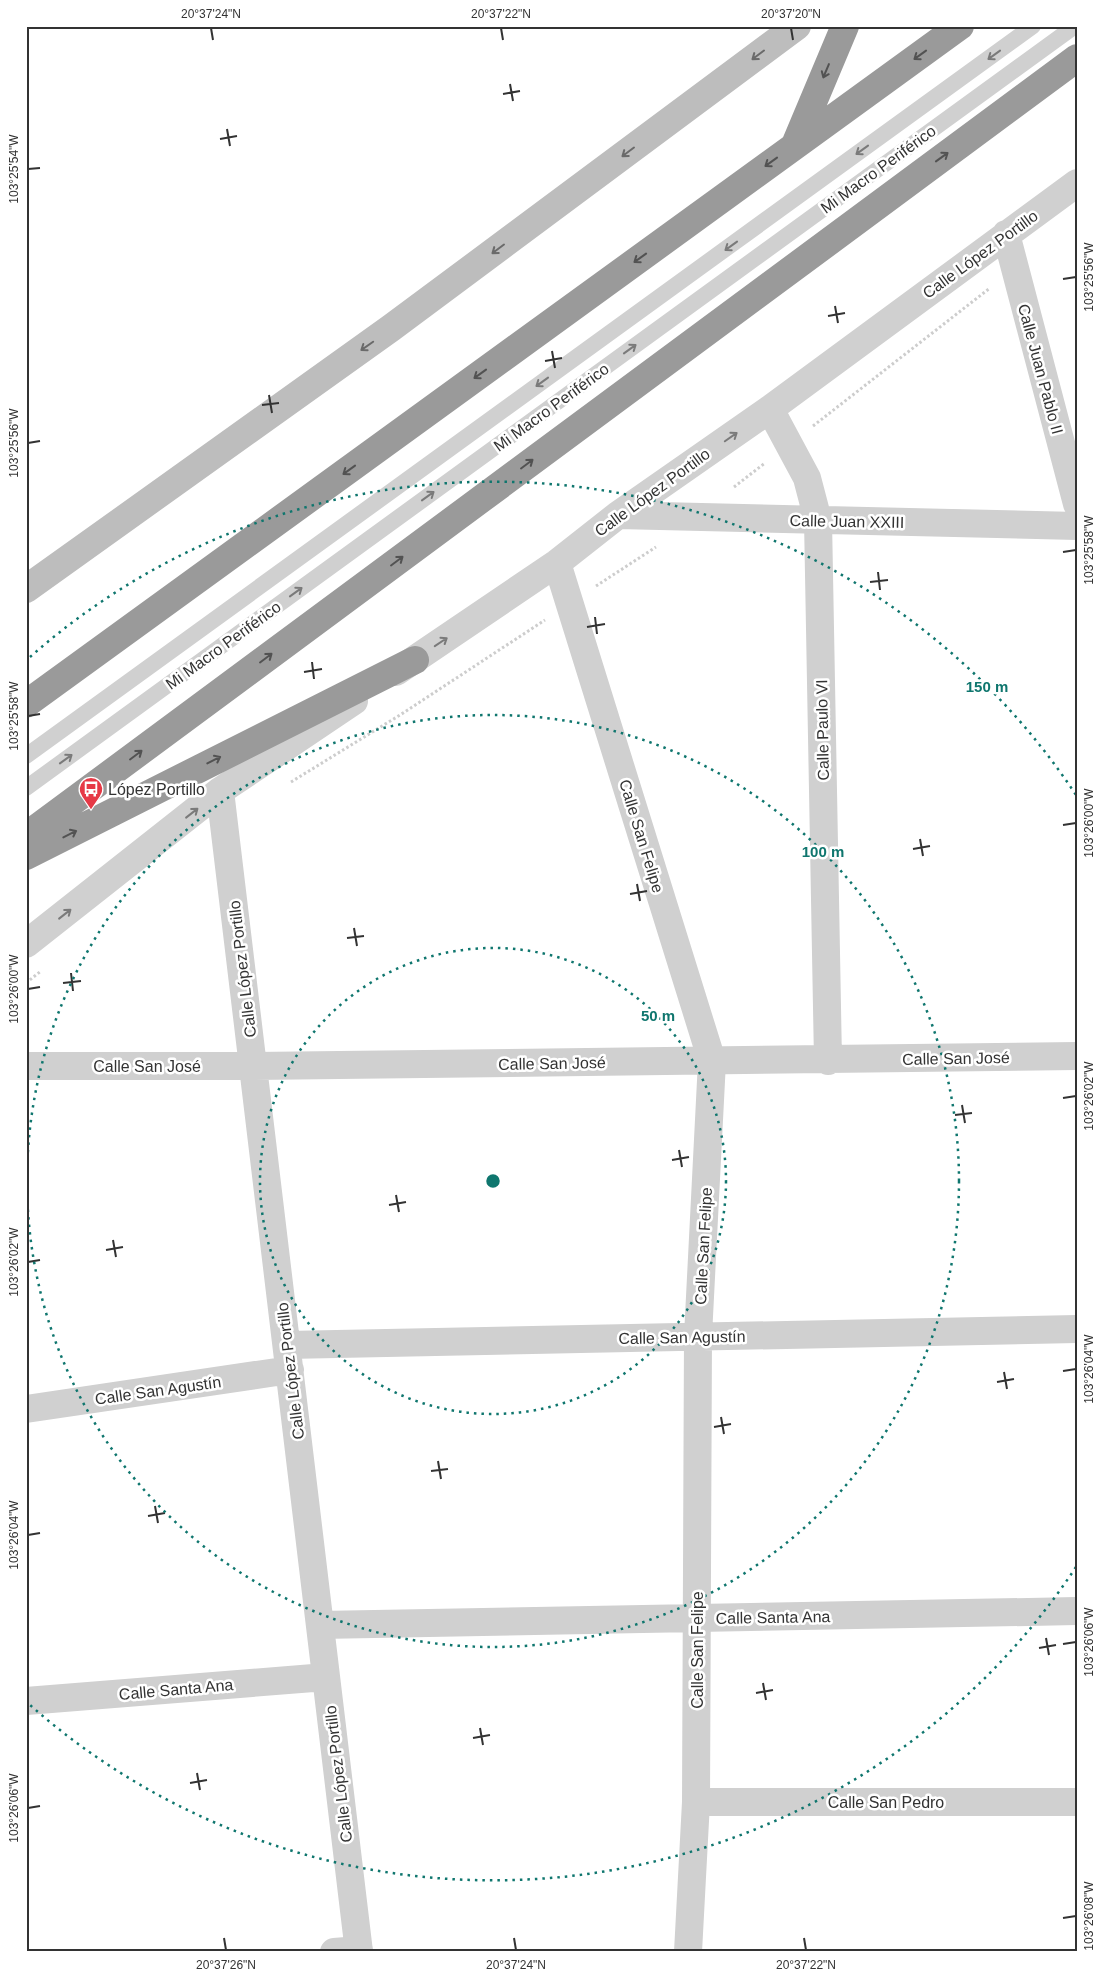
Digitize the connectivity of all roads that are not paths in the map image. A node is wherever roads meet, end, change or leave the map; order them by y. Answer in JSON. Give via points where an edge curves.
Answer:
{"nodes":[{"id":1,"x":798,"y":26,"type":"edge"},
{"id":2,"x":845,"y":26,"type":"edge"},
{"id":3,"x":960,"y":26,"type":"edge"},
{"id":4,"x":1033,"y":26,"type":"edge"},
{"id":5,"x":1075,"y":26,"type":"edge"},
{"id":6,"x":1077,"y":58,"type":"edge"},
{"id":7,"x":796,"y":145,"type":"junction"},
{"id":8,"x":1077,"y":183,"type":"edge"},
{"id":9,"x":1006,"y":234,"type":"junction"},
{"id":10,"x":770,"y":409,"type":"junction"},
{"id":11,"x":1077,"y":504,"type":"edge"},
{"id":12,"x":618,"y":515,"type":"junction"},
{"id":13,"x":818,"y":520,"type":"junction"},
{"id":14,"x":1077,"y":526,"type":"edge"},
{"id":15,"x":557,"y":563,"type":"junction"},
{"id":16,"x":26,"y":589,"type":"edge"},
{"id":17,"x":415,"y":660,"type":"junction"},
{"id":18,"x":26,"y":704,"type":"edge"},
{"id":19,"x":26,"y":756,"type":"edge"},
{"id":20,"x":26,"y":788,"type":"edge"},
{"id":21,"x":220,"y":791,"type":"junction"},
{"id":22,"x":26,"y":836,"type":"edge"},
{"id":23,"x":26,"y":856,"type":"edge"},
{"id":24,"x":26,"y":944,"type":"edge"},
{"id":25,"x":1077,"y":1056,"type":"edge"},
{"id":26,"x":712,"y":1061,"type":"junction"},
{"id":27,"x":828,"y":1061,"type":"junction"},
{"id":28,"x":26,"y":1066,"type":"edge"},
{"id":29,"x":254,"y":1066,"type":"junction"},
{"id":30,"x":1077,"y":1329,"type":"edge"},
{"id":31,"x":698,"y":1336,"type":"junction"},
{"id":32,"x":288,"y":1357,"type":"junction"},
{"id":33,"x":26,"y":1409,"type":"edge"},
{"id":34,"x":1077,"y":1611,"type":"edge"},
{"id":35,"x":697,"y":1619,"type":"junction"},
{"id":36,"x":320,"y":1625,"type":"junction"},
{"id":37,"x":326,"y":1677,"type":"junction"},
{"id":38,"x":26,"y":1701,"type":"edge"},
{"id":39,"x":696,"y":1802,"type":"junction"},
{"id":40,"x":1077,"y":1802,"type":"edge"},
{"id":41,"x":351,"y":1951,"type":"edge"},
{"id":42,"x":688,"y":1952,"type":"edge"}],
"edges":[{"from":1,"to":16,"type":"street","one_way":true,"via":[[383,334]]},
{"from":2,"to":7,"type":"highway","one_way":true},
{"from":3,"to":7,"type":"highway","one_way":true},
{"from":4,"to":19,"type":"lane","name":"Mi Macro Periférico","one_way":true},
{"from":20,"to":5,"type":"lane","name":"Mi Macro Periférico","one_way":true},
{"from":22,"to":6,"type":"highway","one_way":true},
{"from":7,"to":18,"type":"highway","one_way":true},
{"from":8,"to":9,"type":"street","name":"Calle López Portillo"},
{"from":9,"to":10,"type":"street","name":"Calle López Portillo"},
{"from":9,"to":11,"type":"street","name":"Calle Juan Pablo II"},
{"from":12,"to":10,"type":"street","name":"Calle López Portillo","one_way":true},
{"from":10,"to":13,"type":"street","name":"Calle Paulo VI","via":[[806,478]]},
{"from":12,"to":13,"type":"street","name":"Calle Juan XXIII"},
{"from":12,"to":15,"type":"street","name":"Calle López Portillo"},
{"from":13,"to":14,"type":"street","name":"Calle Juan XXIII"},
{"from":13,"to":27,"type":"street","name":"Calle Paulo VI"},
{"from":17,"to":15,"type":"street","name":"Calle López Portillo","one_way":true},
{"from":15,"to":26,"type":"street","name":"Calle San Felipe"},
{"from":17,"to":21,"type":"street","name":"Calle López Portillo"},
{"from":23,"to":17,"type":"highway","one_way":true},
{"from":24,"to":21,"type":"street","name":"Calle López Portillo","one_way":true},
{"from":21,"to":29,"type":"street","name":"Calle López Portillo"},
{"from":25,"to":27,"type":"street","name":"Calle San José"},
{"from":26,"to":27,"type":"street","name":"Calle San José"},
{"from":26,"to":29,"type":"street","name":"Calle San José"},
{"from":26,"to":31,"type":"street","name":"Calle San Felipe"},
{"from":28,"to":29,"type":"street","name":"Calle San José"},
{"from":29,"to":32,"type":"street","name":"Calle López Portillo"},
{"from":30,"to":31,"type":"street","name":"Calle San Agustín"},
{"from":31,"to":32,"type":"street","name":"Calle San Agustín"},
{"from":31,"to":35,"type":"street","name":"Calle San Felipe"},
{"from":32,"to":33,"type":"street","name":"Calle San Agustín"},
{"from":32,"to":36,"type":"street","name":"Calle López Portillo"},
{"from":34,"to":35,"type":"street","name":"Calle Santa Ana"},
{"from":35,"to":36,"type":"street","name":"Calle Santa Ana"},
{"from":35,"to":39,"type":"street","name":"Calle San Felipe"},
{"from":36,"to":37,"type":"street","name":"Calle López Portillo"},
{"from":37,"to":38,"type":"street","name":"Calle Santa Ana"},
{"from":37,"to":41,"type":"street","name":"Calle López Portillo"},
{"from":39,"to":40,"type":"street","name":"Calle San Pedro"},
{"from":39,"to":42,"type":"street","name":"Calle San Felipe"}]}
